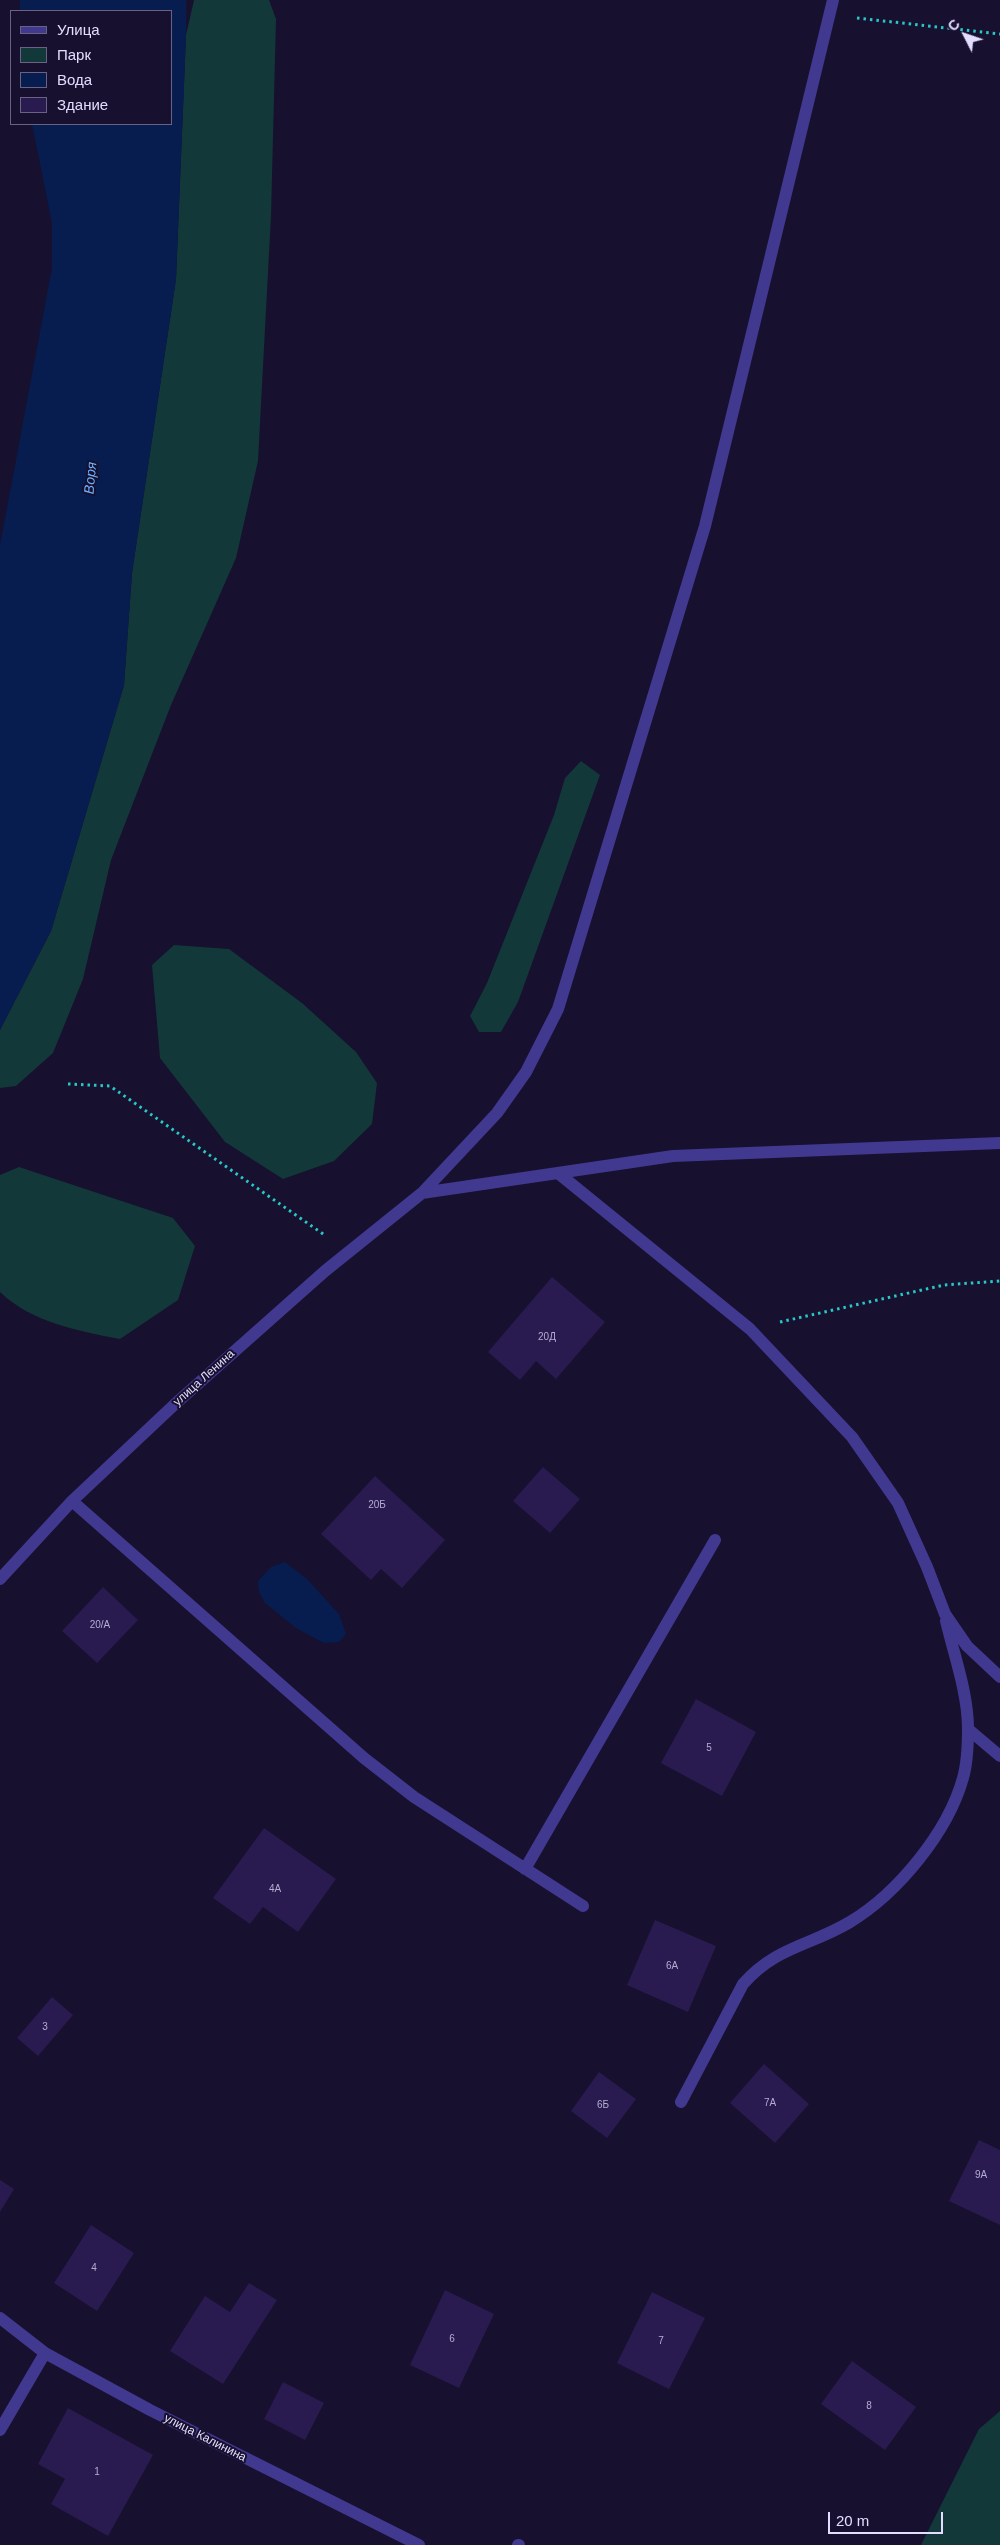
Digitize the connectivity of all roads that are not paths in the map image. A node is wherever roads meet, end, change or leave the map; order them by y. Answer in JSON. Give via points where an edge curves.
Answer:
{"nodes":[{"id":1,"x":834,"y":0,"type":"edge"},
{"id":2,"x":1000,"y":1143,"type":"edge"},
{"id":3,"x":558,"y":1173,"type":"junction"},
{"id":4,"x":422,"y":1193,"type":"junction"},
{"id":5,"x":72,"y":1501,"type":"junction"},
{"id":6,"x":715,"y":1540,"type":"dead end"},
{"id":7,"x":0,"y":1578,"type":"edge"},
{"id":8,"x":945,"y":1614,"type":"junction"},
{"id":9,"x":1000,"y":1677,"type":"edge"},
{"id":10,"x":968,"y":1729,"type":"junction"},
{"id":11,"x":1000,"y":1756,"type":"edge"},
{"id":12,"x":525,"y":1869,"type":"junction"},
{"id":13,"x":583,"y":1906,"type":"dead end"},
{"id":14,"x":681,"y":2102,"type":"dead end"},
{"id":15,"x":0,"y":2318,"type":"edge"},
{"id":16,"x":45,"y":2353,"type":"junction"},
{"id":17,"x":0,"y":2430,"type":"edge"},
{"id":18,"x":419,"y":2545,"type":"edge"}],
"edges":[{"from":1,"to":4,"type":"street","name":"улица Ленина","via":[[705,526],[558,1009],[526,1072],[497,1113]]},
{"from":2,"to":3,"type":"street","via":[[673,1156]]},
{"from":3,"to":4,"type":"street"},
{"from":3,"to":8,"type":"street","via":[[750,1329],[852,1436],[898,1503],[928,1567]]},
{"from":4,"to":5,"type":"street","name":"улица Ленина","via":[[349,1252]]},
{"from":5,"to":7,"type":"street","name":"улица Ленина"},
{"from":5,"to":12,"type":"street","via":[[364,1758],[414,1797]]},
{"from":6,"to":12,"type":"street"},
{"from":8,"to":9,"type":"street","via":[[967,1646]]},
{"from":8,"to":10,"type":"street"},
{"from":10,"to":11,"type":"street"},
{"from":10,"to":14,"type":"street","via":[[963,1778],[940,1830],[918,1861],[894,1886],[850,1921],[758,1967],[743,1984]]},
{"from":12,"to":13,"type":"street"},
{"from":15,"to":16,"type":"street","name":"улица Калинина"},
{"from":16,"to":17,"type":"street"},
{"from":16,"to":18,"type":"street","name":"улица Калинина","via":[[150,2410]]}]}
